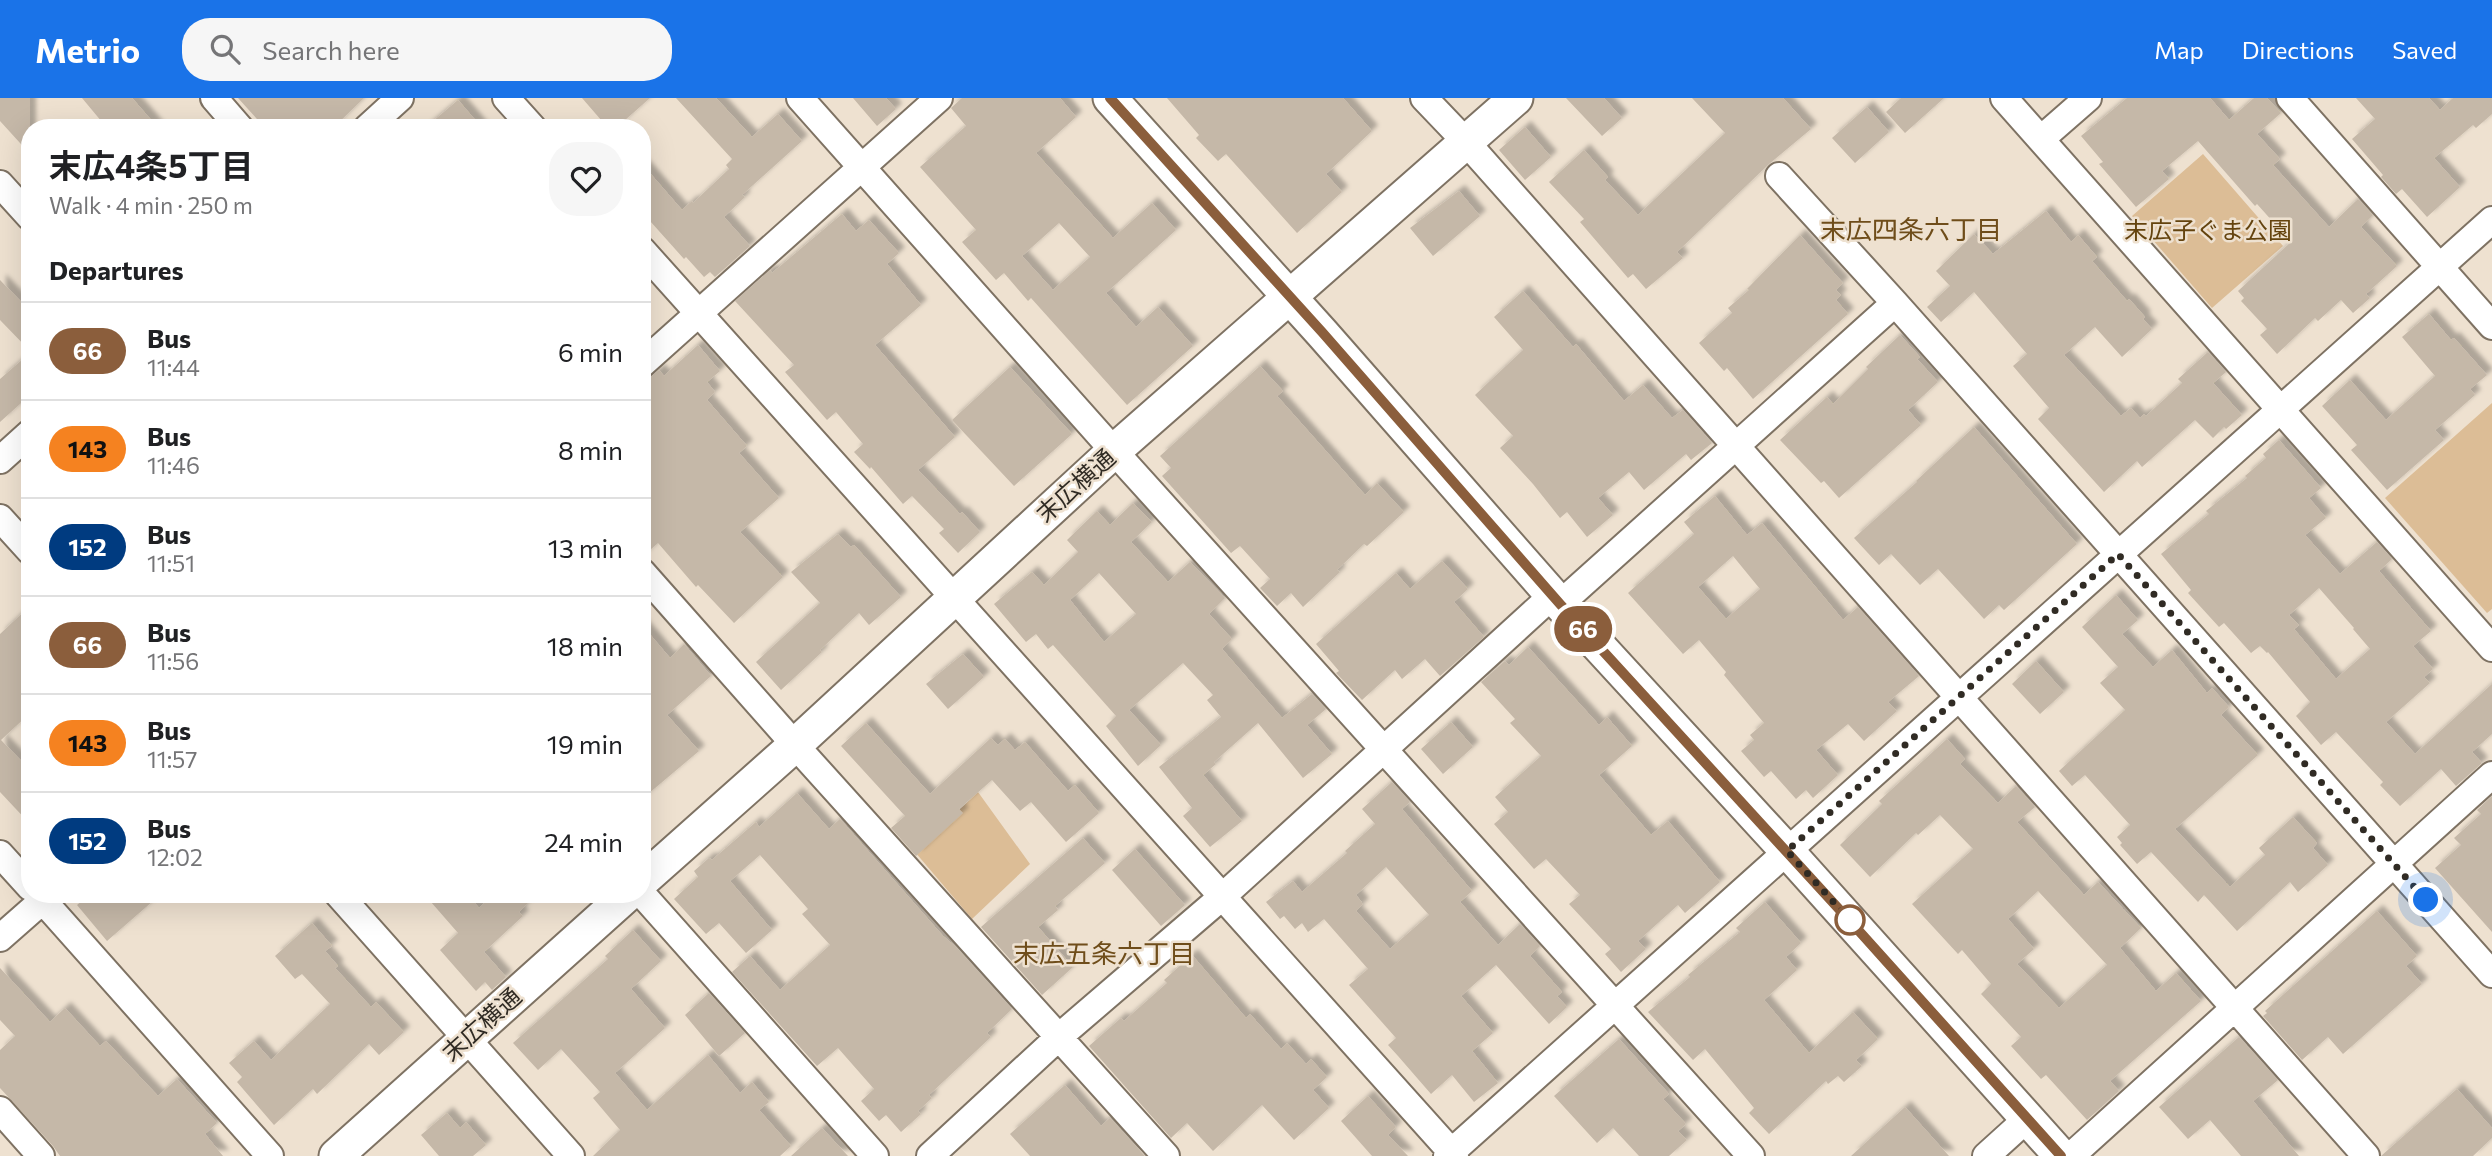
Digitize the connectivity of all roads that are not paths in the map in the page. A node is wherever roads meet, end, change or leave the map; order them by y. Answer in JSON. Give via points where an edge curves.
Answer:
{"nodes":[{"id":1,"x":214,"y":98,"type":"edge"},
{"id":2,"x":400,"y":98,"type":"edge"},
{"id":3,"x":506,"y":98,"type":"edge"},
{"id":4,"x":800,"y":98,"type":"edge"},
{"id":5,"x":939,"y":98,"type":"edge"},
{"id":6,"x":1110,"y":98,"type":"edge"},
{"id":7,"x":1424,"y":98,"type":"edge"},
{"id":8,"x":1516,"y":98,"type":"edge"},
{"id":9,"x":2004,"y":98,"type":"edge"},
{"id":10,"x":2088,"y":98,"type":"edge"},
{"id":11,"x":2290,"y":98,"type":"edge"},
{"id":12,"x":232,"y":119,"type":"edge"},
{"id":13,"x":377,"y":119,"type":"edge"},
{"id":14,"x":525,"y":119,"type":"edge"},
{"id":15,"x":2041,"y":139,"type":"junction"},
{"id":16,"x":1467,"y":143,"type":"junction"},
{"id":17,"x":862,"y":167,"type":"junction"},
{"id":18,"x":1779,"y":176,"type":"dead end"},
{"id":19,"x":0,"y":184,"type":"edge"},
{"id":20,"x":21,"y":207,"type":"edge"},
{"id":21,"x":2492,"y":220,"type":"edge"},
{"id":22,"x":651,"y":260,"type":"edge"},
{"id":23,"x":2439,"y":266,"type":"junction"},
{"id":24,"x":1290,"y":297,"type":"junction"},
{"id":25,"x":1895,"y":303,"type":"junction"},
{"id":26,"x":698,"y":312,"type":"junction"},
{"id":27,"x":2492,"y":326,"type":"edge"},
{"id":28,"x":651,"y":355,"type":"edge"},
{"id":29,"x":2279,"y":409,"type":"junction"},
{"id":30,"x":21,"y":441,"type":"edge"},
{"id":31,"x":1736,"y":446,"type":"junction"},
{"id":32,"x":1114,"y":451,"type":"junction"},
{"id":33,"x":0,"y":460,"type":"edge"},
{"id":34,"x":0,"y":518,"type":"edge"},
{"id":35,"x":21,"y":541,"type":"edge"},
{"id":36,"x":2118,"y":554,"type":"junction"},
{"id":37,"x":651,"y":582,"type":"edge"},
{"id":38,"x":953,"y":598,"type":"junction"},
{"id":39,"x":1557,"y":600,"type":"junction"},
{"id":40,"x":2492,"y":648,"type":"edge"},
{"id":41,"x":1958,"y":696,"type":"junction"},
{"id":42,"x":795,"y":745,"type":"junction"},
{"id":43,"x":1383,"y":748,"type":"junction"},
{"id":44,"x":2492,"y":775,"type":"edge"},
{"id":45,"x":1787,"y":851,"type":"junction"},
{"id":46,"x":0,"y":854,"type":"edge"},
{"id":47,"x":2393,"y":863,"type":"junction"},
{"id":48,"x":651,"y":873,"type":"edge"},
{"id":49,"x":21,"y":875,"type":"edge"},
{"id":50,"x":1223,"y":896,"type":"junction"},
{"id":51,"x":32,"y":903,"type":"edge"},
{"id":52,"x":48,"y":903,"type":"edge"},
{"id":53,"x":346,"y":903,"type":"edge"},
{"id":54,"x":618,"y":903,"type":"edge"},
{"id":55,"x":650,"y":903,"type":"edge"},
{"id":56,"x":0,"y":938,"type":"edge"},
{"id":57,"x":2492,"y":974,"type":"edge"},
{"id":58,"x":1615,"y":1005,"type":"junction"},
{"id":59,"x":2236,"y":1008,"type":"junction"},
{"id":60,"x":1060,"y":1037,"type":"junction"},
{"id":61,"x":468,"y":1038,"type":"junction"},
{"id":62,"x":0,"y":1110,"type":"edge"},
{"id":63,"x":2028,"y":1118,"type":"junction"},
{"id":64,"x":1451,"y":1155,"type":"edge"},
{"id":65,"x":41,"y":1156,"type":"edge"},
{"id":66,"x":270,"y":1156,"type":"edge"},
{"id":67,"x":336,"y":1156,"type":"edge"},
{"id":68,"x":571,"y":1156,"type":"edge"},
{"id":69,"x":875,"y":1156,"type":"edge"},
{"id":70,"x":930,"y":1156,"type":"edge"},
{"id":71,"x":1166,"y":1156,"type":"edge"},
{"id":72,"x":1751,"y":1156,"type":"edge"},
{"id":73,"x":1986,"y":1156,"type":"edge"},
{"id":74,"x":2061,"y":1156,"type":"edge"},
{"id":75,"x":2071,"y":1156,"type":"edge"},
{"id":76,"x":2366,"y":1156,"type":"edge"}],
"edges":[{"from":1,"to":12,"type":"street"},
{"from":2,"to":13,"type":"street"},
{"from":3,"to":14,"type":"street"},
{"from":4,"to":17,"type":"street"},
{"from":5,"to":17,"type":"street"},
{"from":6,"to":24,"type":"street"},
{"from":7,"to":16,"type":"street"},
{"from":8,"to":16,"type":"street","name":"末広横通"},
{"from":9,"to":15,"type":"street"},
{"from":10,"to":15,"type":"street"},
{"from":11,"to":23,"type":"street"},
{"from":15,"to":29,"type":"street"},
{"from":16,"to":24,"type":"street","name":"末広横通"},
{"from":16,"to":31,"type":"street"},
{"from":17,"to":26,"type":"street"},
{"from":17,"to":32,"type":"street"},
{"from":18,"to":25,"type":"street"},
{"from":19,"to":20,"type":"street"},
{"from":21,"to":23,"type":"street"},
{"from":22,"to":26,"type":"street"},
{"from":23,"to":27,"type":"street"},
{"from":23,"to":29,"type":"street"},
{"from":24,"to":32,"type":"street","name":"末広横通"},
{"from":24,"to":39,"type":"street"},
{"from":25,"to":31,"type":"street"},
{"from":25,"to":36,"type":"street"},
{"from":26,"to":28,"type":"street"},
{"from":26,"to":38,"type":"street"},
{"from":29,"to":36,"type":"street"},
{"from":29,"to":40,"type":"street"},
{"from":30,"to":33,"type":"street"},
{"from":31,"to":39,"type":"street"},
{"from":31,"to":41,"type":"street"},
{"from":32,"to":38,"type":"street","name":"末広横通"},
{"from":32,"to":43,"type":"street"},
{"from":34,"to":35,"type":"street"},
{"from":36,"to":41,"type":"street"},
{"from":36,"to":47,"type":"street"},
{"from":37,"to":42,"type":"street"},
{"from":38,"to":42,"type":"street","name":"末広横通"},
{"from":38,"to":50,"type":"street"},
{"from":39,"to":43,"type":"street"},
{"from":39,"to":45,"type":"street"},
{"from":41,"to":45,"type":"street"},
{"from":41,"to":59,"type":"street"},
{"from":42,"to":48,"type":"street","name":"末広横通"},
{"from":42,"to":60,"type":"street"},
{"from":43,"to":50,"type":"street"},
{"from":43,"to":58,"type":"street"},
{"from":44,"to":47,"type":"street"},
{"from":45,"to":58,"type":"street"},
{"from":45,"to":63,"type":"street"},
{"from":46,"to":49,"type":"street"},
{"from":47,"to":57,"type":"street"},
{"from":47,"to":59,"type":"street"},
{"from":50,"to":60,"type":"street"},
{"from":50,"to":64,"type":"street"},
{"from":51,"to":56,"type":"street"},
{"from":52,"to":66,"type":"street"},
{"from":53,"to":61,"type":"street"},
{"from":54,"to":61,"type":"street","name":"末広横通"},
{"from":55,"to":69,"type":"street"},
{"from":58,"to":64,"type":"street"},
{"from":58,"to":72,"type":"street"},
{"from":59,"to":75,"type":"street"},
{"from":59,"to":76,"type":"street"},
{"from":60,"to":70,"type":"street"},
{"from":60,"to":71,"type":"street"},
{"from":61,"to":67,"type":"street","name":"末広横通"},
{"from":61,"to":68,"type":"street"},
{"from":62,"to":65,"type":"street"},
{"from":63,"to":73,"type":"street"},
{"from":63,"to":74,"type":"street"}]}
